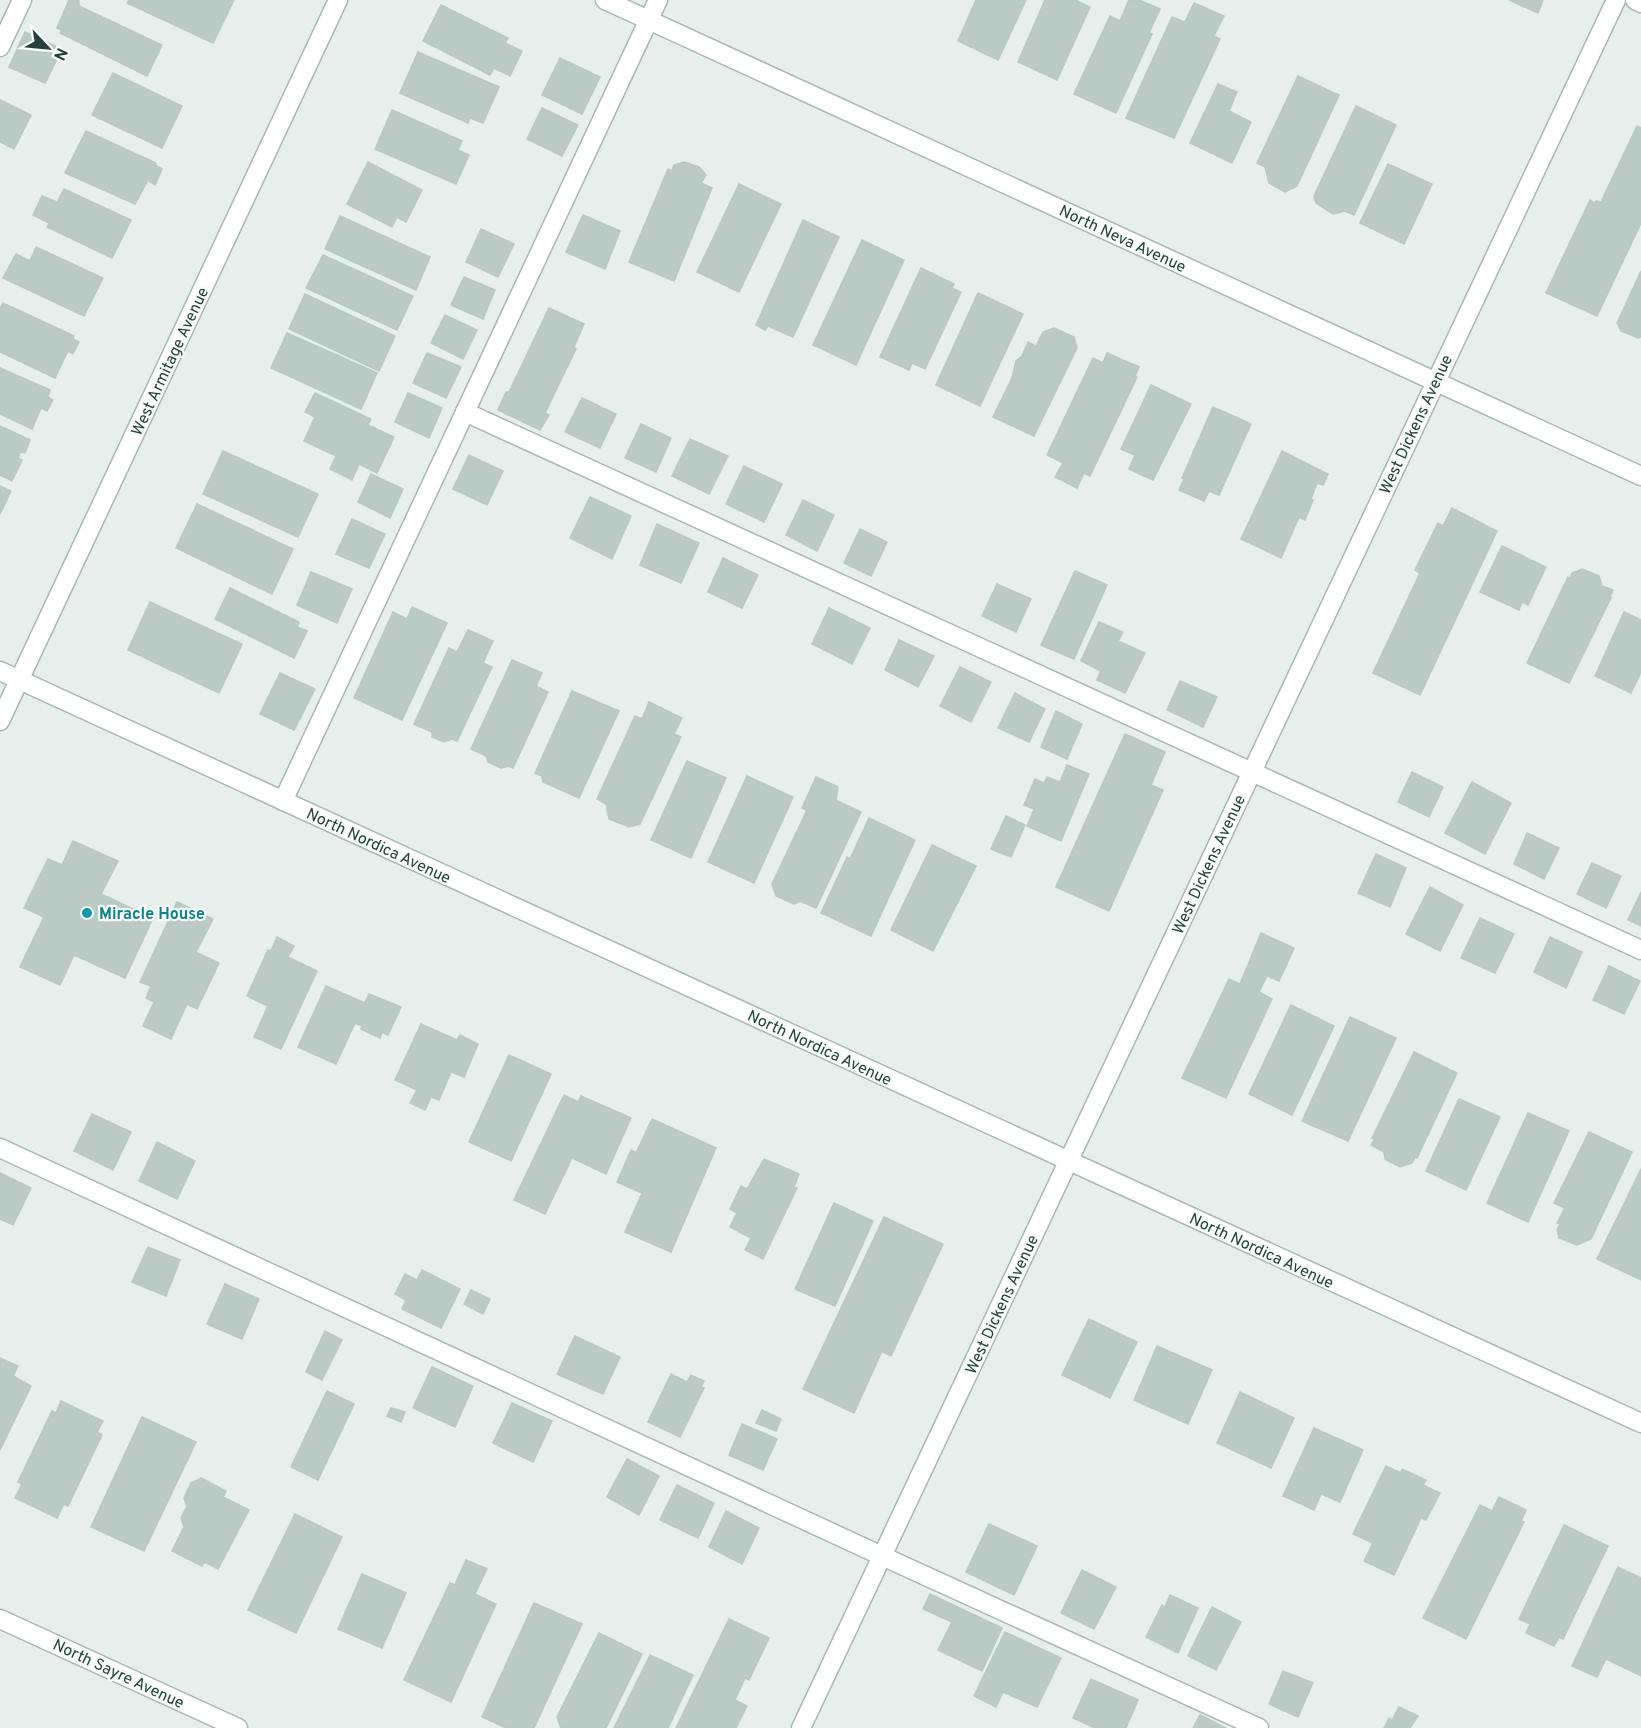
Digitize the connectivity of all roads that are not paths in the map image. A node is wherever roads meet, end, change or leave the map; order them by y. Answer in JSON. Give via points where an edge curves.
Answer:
{"nodes":[{"id":1,"x":22,"y":0,"type":"edge"},
{"id":2,"x":338,"y":0,"type":"edge"},
{"id":3,"x":605,"y":0,"type":"edge"},
{"id":4,"x":658,"y":0,"type":"edge"},
{"id":5,"x":1616,"y":0,"type":"edge"},
{"id":6,"x":1635,"y":0,"type":"edge"},
{"id":7,"x":1641,"y":3,"type":"edge"},
{"id":8,"x":648,"y":20,"type":"junction"},
{"id":9,"x":0,"y":47,"type":"edge"},
{"id":10,"x":1436,"y":382,"type":"junction"},
{"id":11,"x":465,"y":412,"type":"junction"},
{"id":12,"x":1641,"y":476,"type":"edge"},
{"id":13,"x":0,"y":671,"type":"edge"},
{"id":14,"x":19,"y":680,"type":"junction"},
{"id":15,"x":0,"y":721,"type":"edge"},
{"id":16,"x":1252,"y":772,"type":"junction"},
{"id":17,"x":283,"y":801,"type":"junction"},
{"id":18,"x":1641,"y":950,"type":"edge"},
{"id":19,"x":0,"y":1148,"type":"edge"},
{"id":20,"x":1068,"y":1161,"type":"junction"},
{"id":21,"x":1641,"y":1424,"type":"edge"},
{"id":22,"x":882,"y":1556,"type":"junction"},
{"id":23,"x":0,"y":1619,"type":"edge"},
{"id":24,"x":238,"y":1728,"type":"edge"},
{"id":25,"x":801,"y":1728,"type":"edge"},
{"id":26,"x":1259,"y":1728,"type":"edge"}],
"edges":[{"from":1,"to":9,"type":"street"},
{"from":2,"to":14,"type":"street","name":"West Armitage Avenue"},
{"from":3,"to":8,"type":"street","name":"North Neva Avenue"},
{"from":4,"to":8,"type":"street"},
{"from":5,"to":10,"type":"street","name":"West Dickens Avenue"},
{"from":6,"to":7,"type":"street"},
{"from":8,"to":10,"type":"street","name":"North Neva Avenue"},
{"from":8,"to":11,"type":"street"},
{"from":10,"to":12,"type":"street","name":"North Neva Avenue"},
{"from":10,"to":16,"type":"street","name":"West Dickens Avenue"},
{"from":11,"to":16,"type":"street"},
{"from":11,"to":17,"type":"street"},
{"from":13,"to":14,"type":"street","name":"North Nordica Avenue"},
{"from":14,"to":15,"type":"street","name":"West Armitage Avenue"},
{"from":14,"to":17,"type":"street","name":"North Nordica Avenue"},
{"from":16,"to":18,"type":"street"},
{"from":16,"to":20,"type":"street","name":"West Dickens Avenue"},
{"from":17,"to":20,"type":"street","name":"North Nordica Avenue"},
{"from":19,"to":22,"type":"street"},
{"from":20,"to":21,"type":"street","name":"North Nordica Avenue"},
{"from":20,"to":22,"type":"street","name":"West Dickens Avenue"},
{"from":22,"to":25,"type":"street","name":"West Dickens Avenue"},
{"from":22,"to":26,"type":"street"},
{"from":23,"to":24,"type":"street","name":"North Sayre Avenue"}]}
